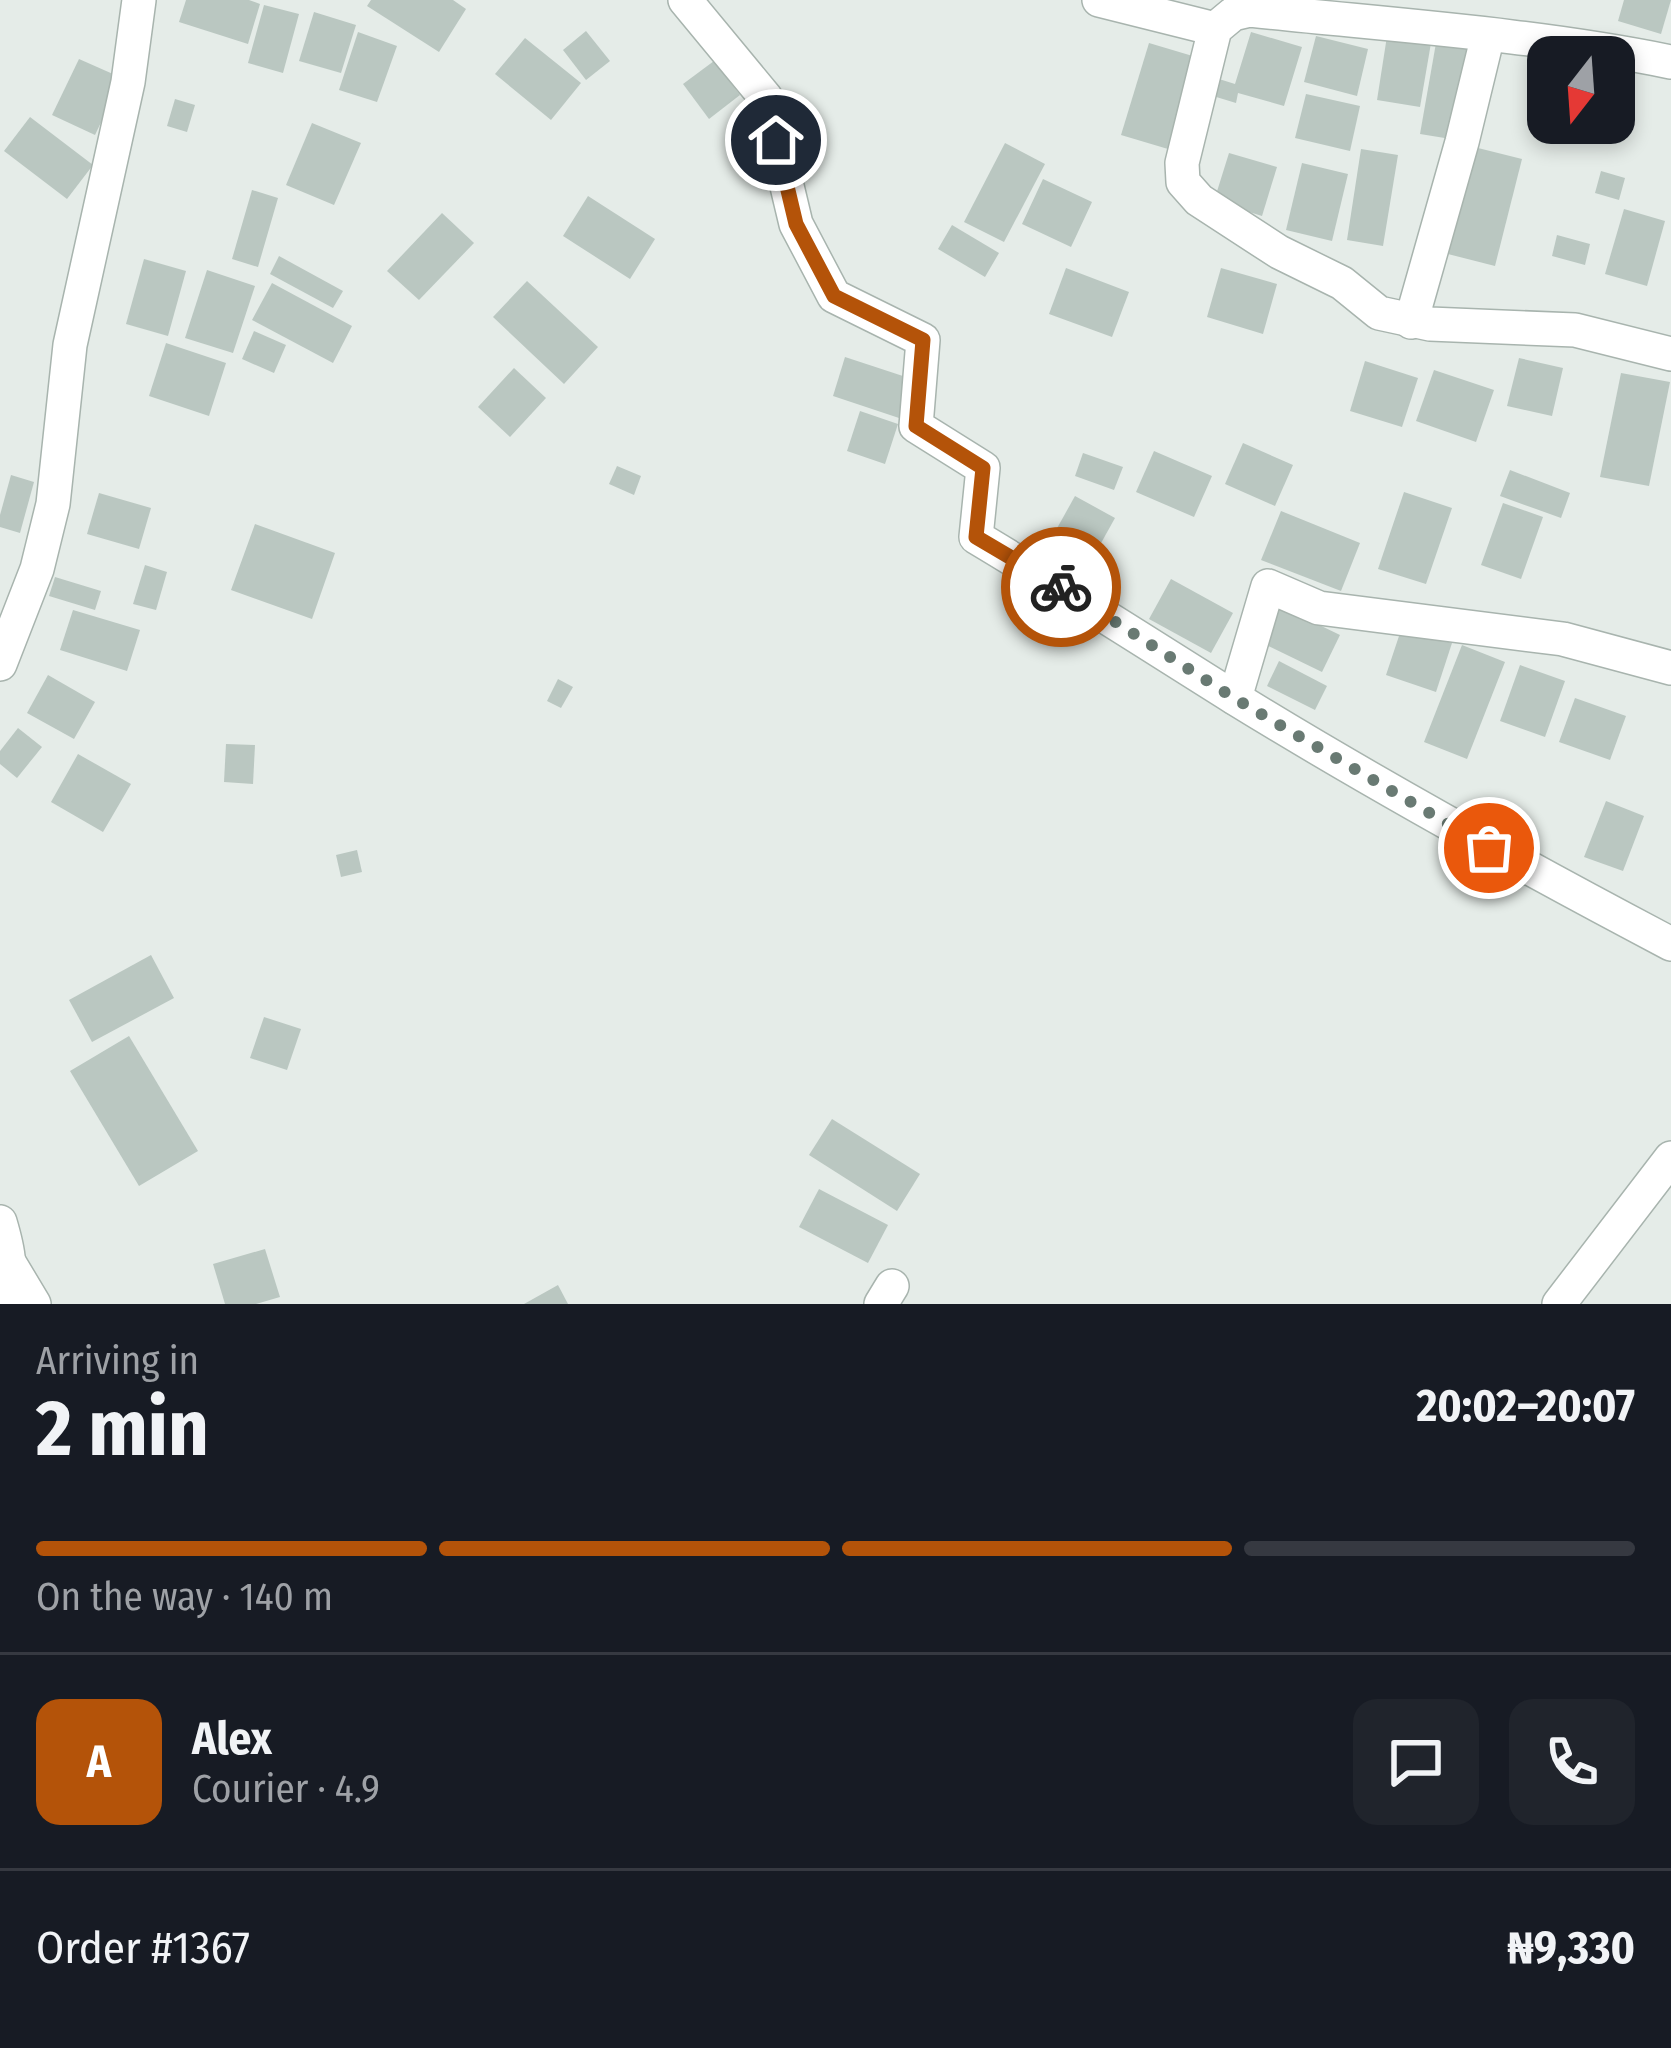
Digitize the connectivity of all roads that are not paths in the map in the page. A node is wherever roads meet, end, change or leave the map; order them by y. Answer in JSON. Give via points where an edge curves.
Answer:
{"nodes":[{"id":1,"x":139,"y":0,"type":"edge"},
{"id":2,"x":686,"y":0,"type":"edge"},
{"id":3,"x":1099,"y":0,"type":"edge"},
{"id":4,"x":1215,"y":29,"type":"junction"},
{"id":5,"x":1488,"y":35,"type":"junction"},
{"id":6,"x":1671,"y":62,"type":"edge"},
{"id":7,"x":1411,"y":322,"type":"junction"},
{"id":8,"x":1671,"y":354,"type":"edge"},
{"id":9,"x":0,"y":664,"type":"edge"},
{"id":10,"x":1671,"y":668,"type":"edge"},
{"id":11,"x":1234,"y":698,"type":"junction"},
{"id":12,"x":1671,"y":944,"type":"edge"},
{"id":13,"x":1671,"y":1158,"type":"edge"},
{"id":14,"x":0,"y":1222,"type":"edge"},
{"id":15,"x":10,"y":1264,"type":"junction"},
{"id":16,"x":0,"y":1297,"type":"edge"},
{"id":17,"x":34,"y":1304,"type":"edge"},
{"id":18,"x":1559,"y":1304,"type":"edge"}],
"edges":[{"from":1,"to":9,"type":"street","via":[[70,345],[53,504]]},
{"from":2,"to":11,"type":"street","via":[[766,98],[796,224],[834,296],[923,340],[916,426],[983,468],[976,537]]},
{"from":3,"to":4,"type":"street"},
{"from":4,"to":5,"type":"street","via":[[1250,10]]},
{"from":4,"to":7,"type":"street","via":[[1183,182],[1279,252],[1342,283],[1379,313]]},
{"from":5,"to":6,"type":"street"},
{"from":5,"to":7,"type":"street"},
{"from":7,"to":8,"type":"street","via":[[1574,330]]},
{"from":10,"to":11,"type":"street","via":[[1563,639],[1319,608],[1268,586]]},
{"from":11,"to":12,"type":"street"},
{"from":13,"to":18,"type":"street"},
{"from":14,"to":15,"type":"street"},
{"from":15,"to":16,"type":"street"},
{"from":15,"to":17,"type":"street"}]}
